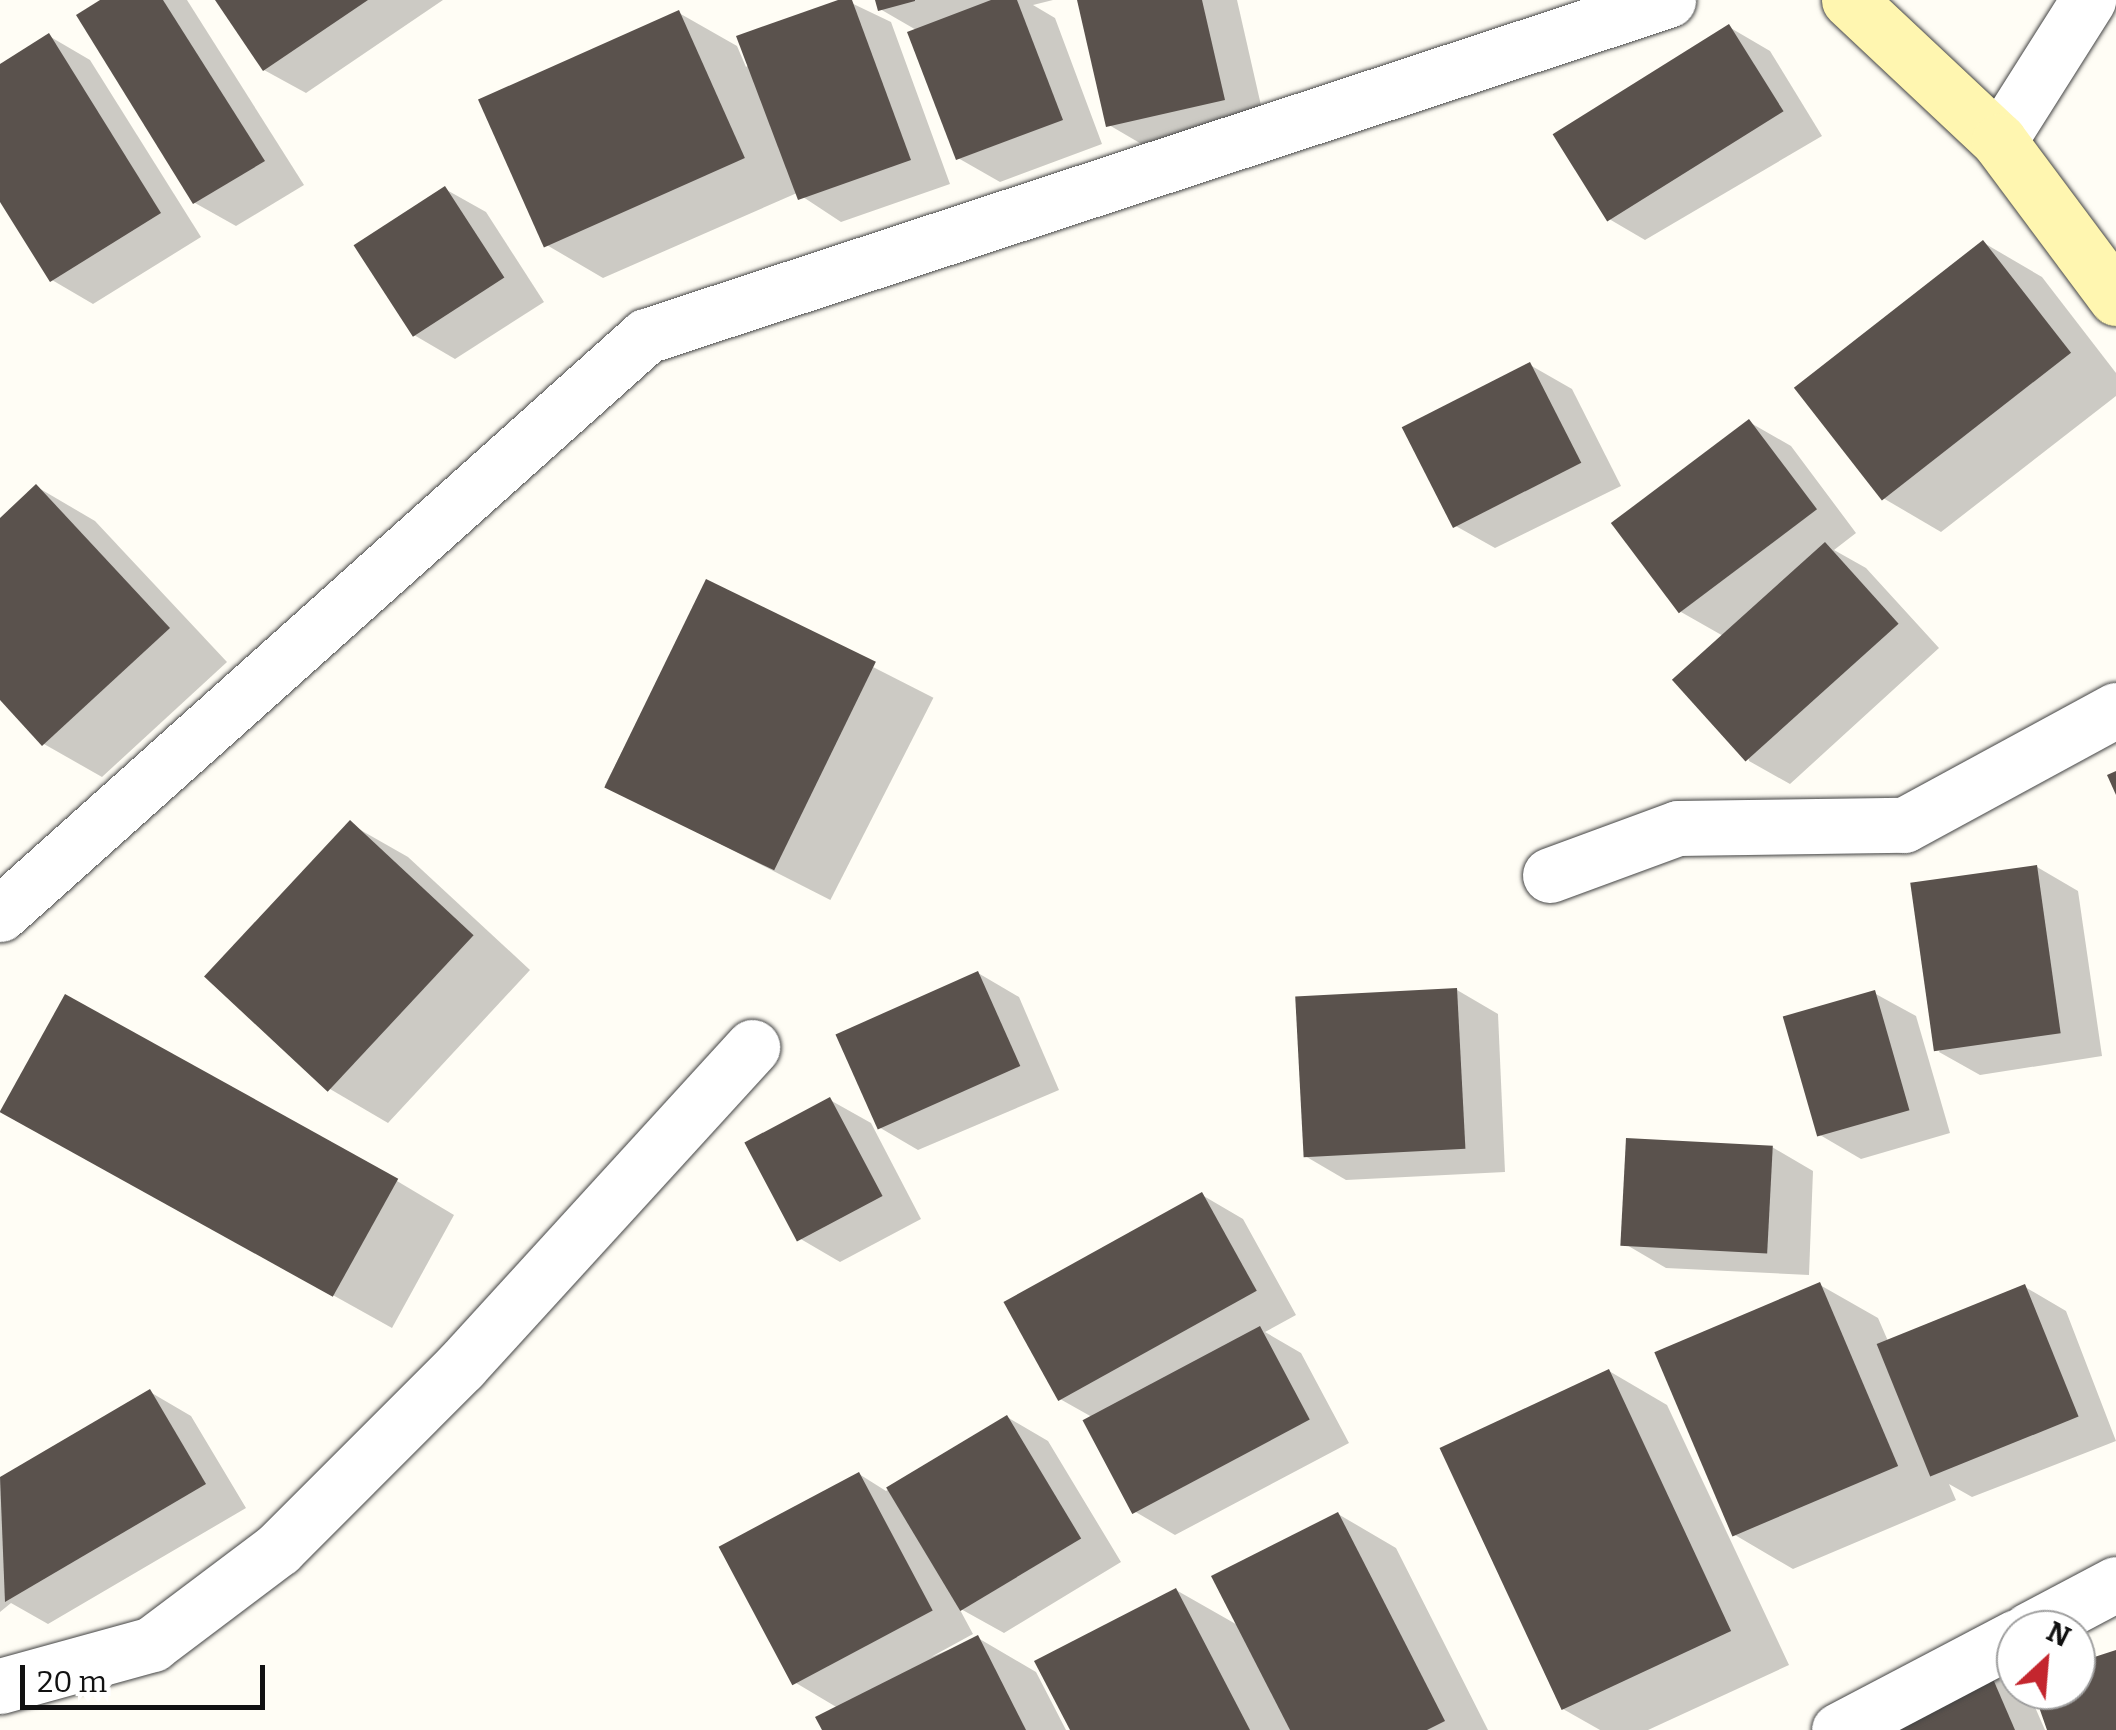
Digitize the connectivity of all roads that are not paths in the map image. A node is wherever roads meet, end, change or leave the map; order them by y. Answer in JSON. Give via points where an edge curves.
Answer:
{"nodes":[{"id":1,"x":1668,"y":0,"type":"edge"},
{"id":2,"x":1849,"y":0,"type":"edge"},
{"id":3,"x":2088,"y":0,"type":"edge"},
{"id":4,"x":2000,"y":141,"type":"junction"},
{"id":5,"x":2116,"y":298,"type":"edge"},
{"id":6,"x":2116,"y":710,"type":"edge"},
{"id":7,"x":1550,"y":875,"type":"dead end"},
{"id":8,"x":0,"y":914,"type":"edge"},
{"id":9,"x":752,"y":1046,"type":"dead end"},
{"id":10,"x":2116,"y":1584,"type":"edge"},
{"id":11,"x":2067,"y":1610,"type":"edge"},
{"id":12,"x":1996,"y":1648,"type":"edge"},
{"id":13,"x":0,"y":1686,"type":"edge"},
{"id":14,"x":1839,"y":1730,"type":"edge"}],
"edges":[{"from":1,"to":8,"type":"street","via":[[646,336]]},
{"from":2,"to":4,"type":"main road"},
{"from":3,"to":4,"type":"street"},
{"from":4,"to":5,"type":"main road"},
{"from":6,"to":7,"type":"street","via":[[1904,825],[1678,828]]},
{"from":9,"to":13,"type":"street","via":[[461,1366],[278,1549],[152,1644]]},
{"from":10,"to":11,"type":"street"},
{"from":12,"to":14,"type":"street"}]}
